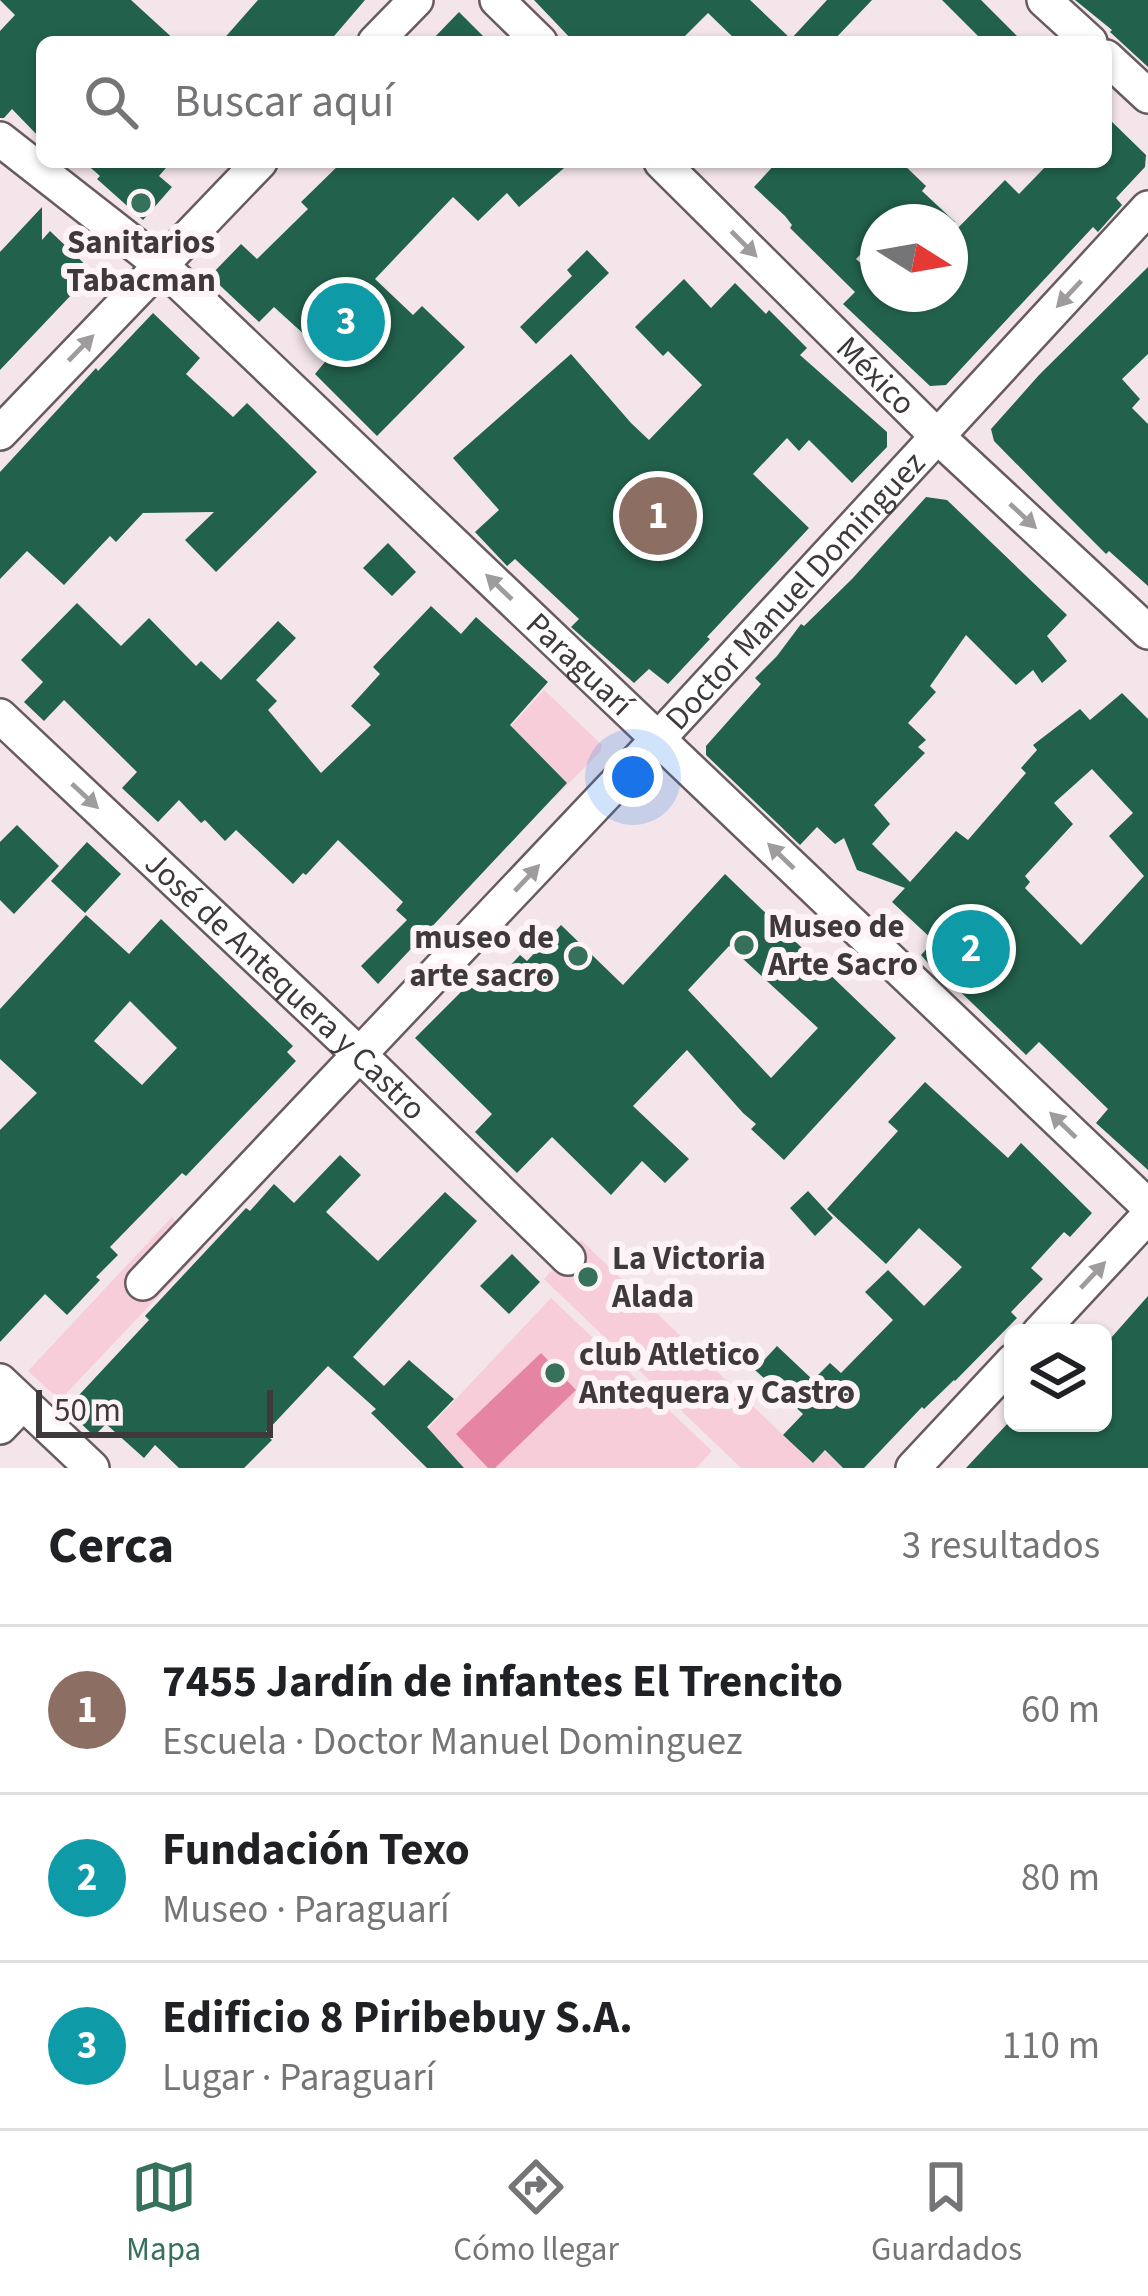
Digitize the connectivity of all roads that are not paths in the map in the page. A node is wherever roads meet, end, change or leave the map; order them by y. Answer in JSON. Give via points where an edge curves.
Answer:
{"nodes":[{"id":1,"x":416,"y":0,"type":"edge"},
{"id":2,"x":497,"y":0,"type":"edge"},
{"id":3,"x":1044,"y":0,"type":"edge"},
{"id":4,"x":381,"y":36,"type":"edge"},
{"id":5,"x":534,"y":36,"type":"edge"},
{"id":6,"x":1083,"y":36,"type":"edge"},
{"id":7,"x":1112,"y":63,"type":"edge"},
{"id":8,"x":1148,"y":96,"type":"edge"},
{"id":9,"x":0,"y":139,"type":"edge"},
{"id":10,"x":36,"y":167,"type":"edge"},
{"id":11,"x":37,"y":168,"type":"edge"},
{"id":12,"x":254,"y":168,"type":"edge"},
{"id":13,"x":667,"y":168,"type":"edge"},
{"id":14,"x":1148,"y":208,"type":"edge"},
{"id":15,"x":160,"y":265,"type":"junction"},
{"id":16,"x":0,"y":433,"type":"edge"},
{"id":17,"x":937,"y":436,"type":"junction"},
{"id":18,"x":1148,"y":632,"type":"edge"},
{"id":19,"x":0,"y":716,"type":"edge"},
{"id":20,"x":658,"y":739,"type":"junction"},
{"id":21,"x":360,"y":1055,"type":"junction"},
{"id":22,"x":1148,"y":1206,"type":"edge"},
{"id":23,"x":1148,"y":1216,"type":"edge"},
{"id":24,"x":568,"y":1258,"type":"dead end"},
{"id":25,"x":143,"y":1283,"type":"dead end"},
{"id":26,"x":1047,"y":1324,"type":"edge"},
{"id":27,"x":1004,"y":1371,"type":"edge"},
{"id":28,"x":8,"y":1404,"type":"edge"},
{"id":29,"x":92,"y":1468,"type":"edge"},
{"id":30,"x":913,"y":1468,"type":"edge"}],
"edges":[{"from":1,"to":4,"type":"street"},
{"from":2,"to":5,"type":"street"},
{"from":3,"to":6,"type":"street"},
{"from":7,"to":8,"type":"street"},
{"from":9,"to":10,"type":"street","name":"Paraguarí"},
{"from":11,"to":15,"type":"street","name":"Paraguarí"},
{"from":12,"to":15,"type":"street"},
{"from":13,"to":17,"type":"street","name":"México","one_way":true},
{"from":14,"to":17,"type":"street","name":"Doctor Manuel Dominguez","one_way":true},
{"from":16,"to":15,"type":"street","one_way":true},
{"from":20,"to":15,"type":"street","name":"Paraguarí","one_way":true},
{"from":17,"to":18,"type":"street","name":"México","one_way":true},
{"from":17,"to":20,"type":"street","name":"Doctor Manuel Dominguez"},
{"from":19,"to":21,"type":"street","name":"José de Antequera y Castro","one_way":true},
{"from":21,"to":20,"type":"street","name":"Doctor Manuel Dominguez","one_way":true},
{"from":22,"to":20,"type":"street","name":"Paraguarí","one_way":true},
{"from":21,"to":24,"type":"street","name":"José de Antequera y Castro"},
{"from":21,"to":25,"type":"street","name":"Doctor Manuel Dominguez"},
{"from":26,"to":23,"type":"street","one_way":true},
{"from":27,"to":30,"type":"street"},
{"from":28,"to":29,"type":"street"}]}
